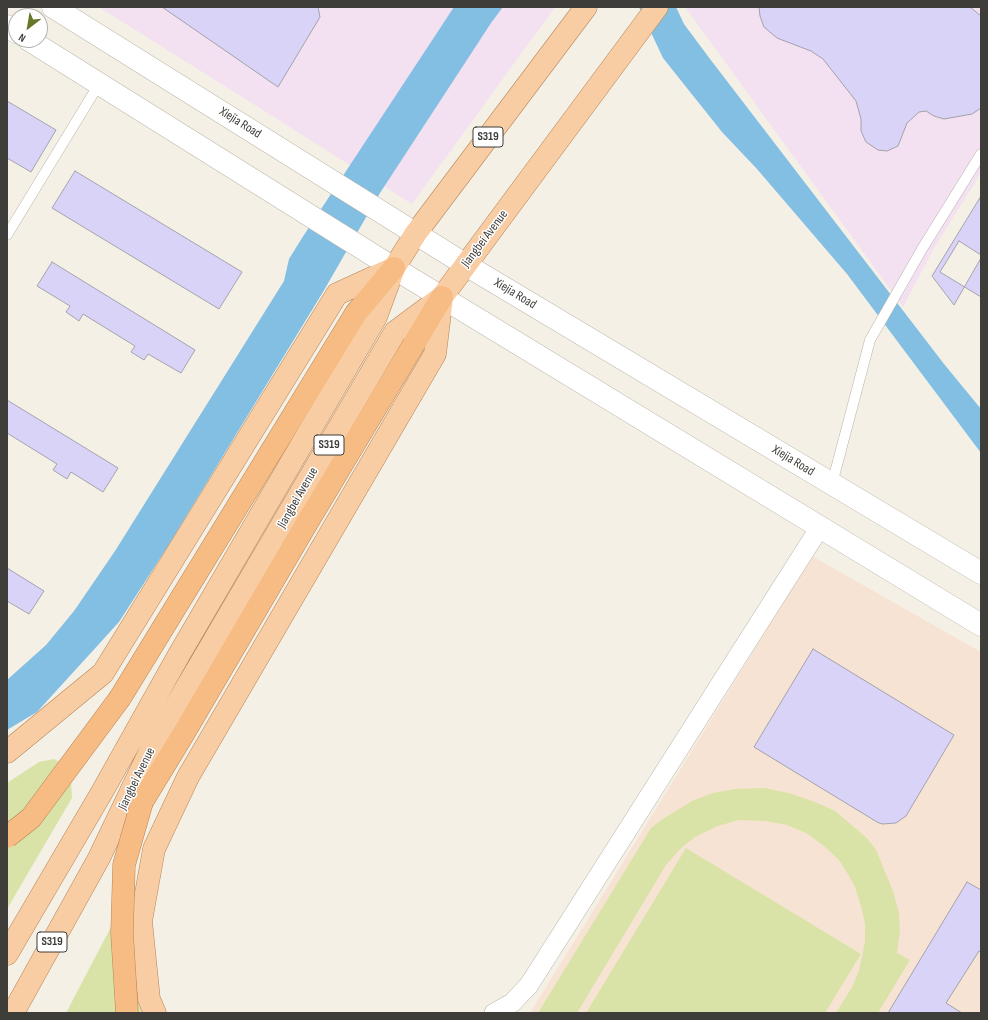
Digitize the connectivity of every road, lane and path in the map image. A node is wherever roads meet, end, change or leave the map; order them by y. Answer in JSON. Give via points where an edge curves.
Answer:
{"nodes":[{"id":1,"x":53,"y":7,"type":"edge"},
{"id":2,"x":586,"y":7,"type":"edge"},
{"id":3,"x":657,"y":7,"type":"edge"},
{"id":4,"x":42,"y":48,"type":"edge"},
{"id":5,"x":99,"y":84,"type":"junction"},
{"id":6,"x":981,"y":154,"type":"edge"},
{"id":7,"x":416,"y":232,"type":"junction"},
{"id":8,"x":7,"y":235,"type":"edge"},
{"id":9,"x":466,"y":264,"type":"junction"},
{"id":10,"x":393,"y":268,"type":"junction"},
{"id":11,"x":442,"y":297,"type":"junction"},
{"id":12,"x":832,"y":484,"type":"junction"},
{"id":13,"x":820,"y":527,"type":"junction"},
{"id":14,"x":981,"y":573,"type":"edge"},
{"id":15,"x":981,"y":625,"type":"edge"},
{"id":16,"x":7,"y":752,"type":"edge"},
{"id":17,"x":7,"y":836,"type":"edge"},
{"id":18,"x":7,"y":954,"type":"edge"},
{"id":19,"x":13,"y":1013,"type":"edge"},
{"id":20,"x":127,"y":1013,"type":"edge"},
{"id":21,"x":155,"y":1013,"type":"edge"},
{"id":22,"x":494,"y":1013,"type":"edge"}],
"edges":[{"from":1,"to":7,"type":"main road","name":"Xiejia Road"},
{"from":2,"to":7,"type":"main road","name":"Jiangbei Avenue","number":"S319"},
{"from":3,"to":9,"type":"main road","name":"Jiangbei Avenue","number":"S319"},
{"from":4,"to":5,"type":"main road"},
{"from":5,"to":8,"type":"lane"},
{"from":5,"to":10,"type":"main road"},
{"from":6,"to":12,"type":"lane","via":[[870,340]]},
{"from":7,"to":9,"type":"main road","name":"Xiejia Road"},
{"from":7,"to":10,"type":"main road","name":"Jiangbei Avenue","number":"S319"},
{"from":9,"to":11,"type":"main road","name":"Jiangbei Avenue","number":"S319"},
{"from":9,"to":12,"type":"main road","name":"Xiejia Road"},
{"from":10,"to":11,"type":"main road"},
{"from":10,"to":16,"type":"main road","via":[[337,294],[103,673]]},
{"from":10,"to":17,"type":"highway","bridge":true,"via":[[356,313],[120,698],[31,818]]},
{"from":10,"to":18,"type":"main road","name":"Jiangbei Avenue","number":"S319","via":[[376,317]]},
{"from":11,"to":13,"type":"main road"},
{"from":11,"to":19,"type":"main road","name":"Jiangbei Avenue","number":"S319","via":[[395,332],[155,741],[99,858]]},
{"from":11,"to":20,"type":"highway","bridge":true,"via":[[142,802],[124,865],[122,933]]},
{"from":11,"to":21,"type":"main road","via":[[435,354],[188,777],[154,849],[141,921],[150,999]]},
{"from":12,"to":14,"type":"main road","name":"Xiejia Road"},
{"from":13,"to":15,"type":"main road"},
{"from":13,"to":22,"type":"street","via":[[529,985],[512,1003]]}]}
